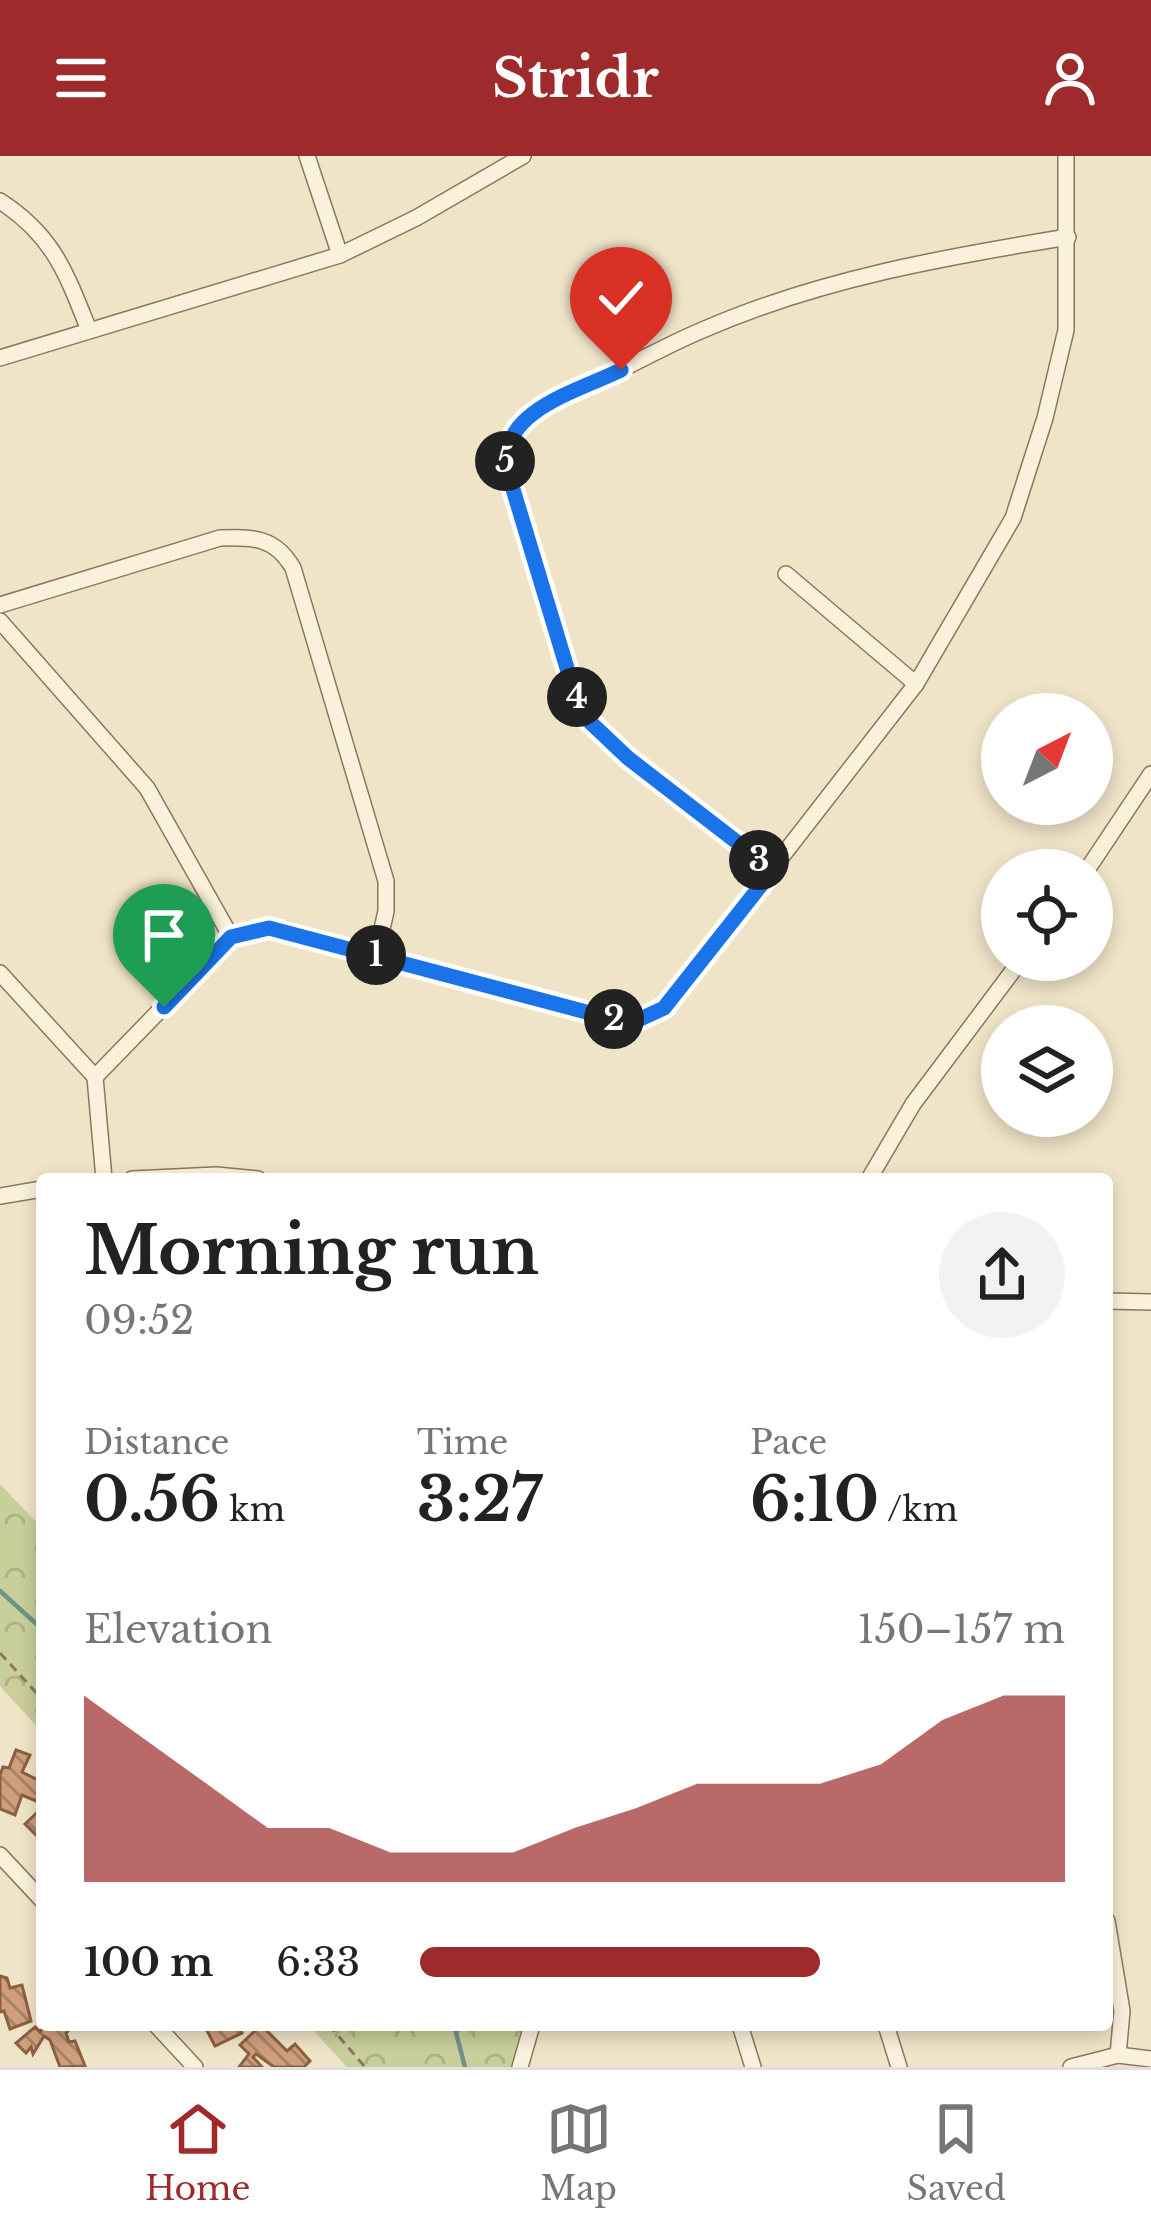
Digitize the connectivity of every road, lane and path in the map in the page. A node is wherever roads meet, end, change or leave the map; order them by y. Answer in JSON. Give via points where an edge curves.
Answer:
{"nodes":[{"id":1,"x":308,"y":156,"type":"edge"},
{"id":2,"x":523,"y":156,"type":"edge"},
{"id":3,"x":1066,"y":156,"type":"edge"},
{"id":4,"x":0,"y":201,"type":"edge"},
{"id":5,"x":1068,"y":237,"type":"junction"},
{"id":6,"x":340,"y":255,"type":"junction"},
{"id":7,"x":89,"y":330,"type":"junction"},
{"id":8,"x":0,"y":358,"type":"edge"},
{"id":9,"x":786,"y":574,"type":"dead end"},
{"id":10,"x":0,"y":605,"type":"edge"},
{"id":11,"x":0,"y":621,"type":"edge"},
{"id":12,"x":916,"y":684,"type":"junction"},
{"id":13,"x":1151,"y":773,"type":"edge"},
{"id":14,"x":1101,"y":849,"type":"edge"},
{"id":15,"x":773,"y":870,"type":"junction"},
{"id":16,"x":231,"y":937,"type":"junction"},
{"id":17,"x":376,"y":956,"type":"junction"},
{"id":18,"x":0,"y":974,"type":"edge"},
{"id":19,"x":1005,"y":981,"type":"edge"},
{"id":20,"x":95,"y":1077,"type":"junction"},
{"id":21,"x":103,"y":1173,"type":"edge"},
{"id":22,"x":872,"y":1173,"type":"edge"},
{"id":23,"x":36,"y":1190,"type":"edge"},
{"id":24,"x":0,"y":1196,"type":"edge"},
{"id":25,"x":1113,"y":1301,"type":"edge"},
{"id":26,"x":1151,"y":1302,"type":"edge"},
{"id":27,"x":0,"y":1653,"type":"edge"},
{"id":28,"x":36,"y":1693,"type":"edge"},
{"id":29,"x":0,"y":1855,"type":"edge"},
{"id":30,"x":36,"y":1894,"type":"edge"},
{"id":31,"x":1113,"y":1960,"type":"edge"},
{"id":32,"x":162,"y":2031,"type":"edge"},
{"id":33,"x":334,"y":2031,"type":"edge"},
{"id":34,"x":530,"y":2031,"type":"edge"},
{"id":35,"x":742,"y":2031,"type":"edge"},
{"id":36,"x":888,"y":2031,"type":"edge"},
{"id":37,"x":1118,"y":2056,"type":"junction"},
{"id":38,"x":1151,"y":2059,"type":"edge"},
{"id":39,"x":195,"y":2067,"type":"edge"},
{"id":40,"x":365,"y":2067,"type":"edge"},
{"id":41,"x":520,"y":2067,"type":"edge"},
{"id":42,"x":753,"y":2067,"type":"edge"},
{"id":43,"x":899,"y":2067,"type":"edge"},
{"id":44,"x":1071,"y":2067,"type":"edge"}],
"edges":[{"from":1,"to":6,"type":"street"},
{"from":2,"to":6,"type":"street"},
{"from":3,"to":5,"type":"street"},
{"from":4,"to":7,"type":"street","via":[[60,259]]},
{"from":5,"to":12,"type":"street","via":[[1066,330],[1029,473],[1001,539]]},
{"from":5,"to":15,"type":"street","via":[[947,256],[707,328],[535,413],[510,434],[506,466],[582,709],[628,758]]},
{"from":6,"to":7,"type":"street"},
{"from":7,"to":8,"type":"street"},
{"from":9,"to":12,"type":"street"},
{"from":10,"to":17,"type":"street","via":[[220,538],[251,537],[284,554],[386,881]]},
{"from":11,"to":16,"type":"street","via":[[147,788]]},
{"from":12,"to":15,"type":"street"},
{"from":13,"to":14,"type":"street"},
{"from":15,"to":17,"type":"street","via":[[673,999],[646,1019],[609,1018]]},
{"from":16,"to":17,"type":"street","via":[[284,929]]},
{"from":16,"to":20,"type":"street"},
{"from":18,"to":20,"type":"street"},
{"from":19,"to":22,"type":"street"},
{"from":20,"to":21,"type":"street"},
{"from":23,"to":24,"type":"street"},
{"from":25,"to":26,"type":"street"},
{"from":27,"to":28,"type":"path"},
{"from":29,"to":30,"type":"street"},
{"from":31,"to":37,"type":"street"},
{"from":32,"to":39,"type":"street"},
{"from":33,"to":40,"type":"path"},
{"from":34,"to":41,"type":"street"},
{"from":35,"to":42,"type":"street"},
{"from":36,"to":43,"type":"street"},
{"from":37,"to":38,"type":"street"},
{"from":37,"to":44,"type":"street"}]}
